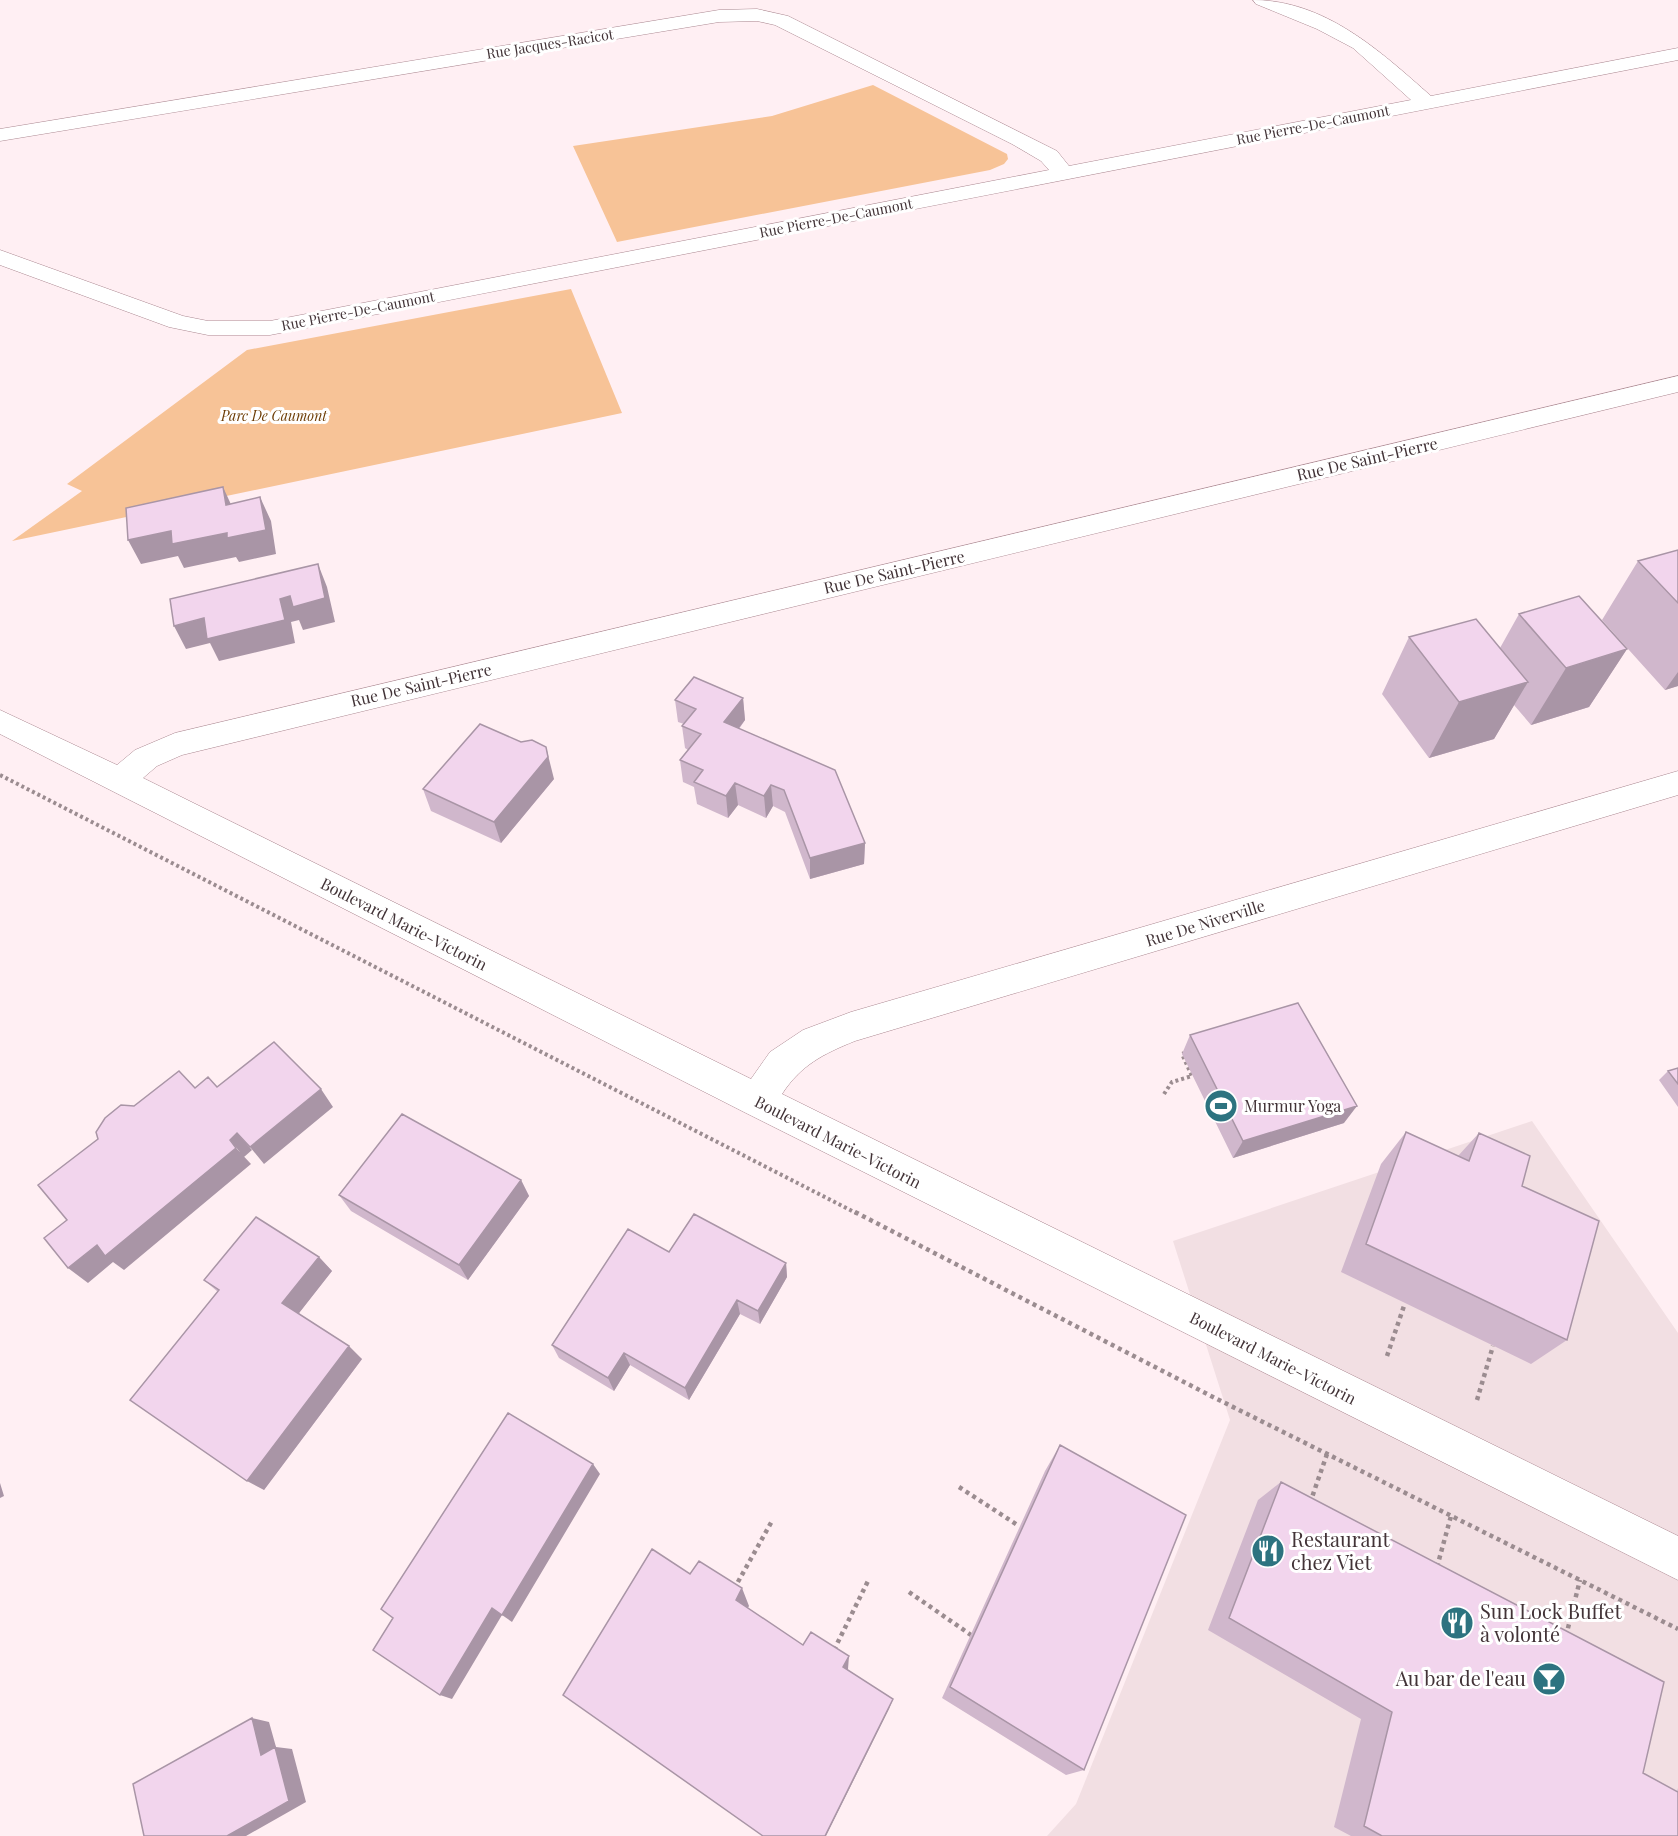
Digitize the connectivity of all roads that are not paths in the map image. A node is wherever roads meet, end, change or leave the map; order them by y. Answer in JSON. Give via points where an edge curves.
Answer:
{"nodes":[{"id":1,"x":1263,"y":0,"type":"edge"},
{"id":2,"x":1678,"y":54,"type":"edge"},
{"id":3,"x":1427,"y":103,"type":"junction"},
{"id":4,"x":0,"y":135,"type":"edge"},
{"id":5,"x":1065,"y":174,"type":"junction"},
{"id":6,"x":0,"y":257,"type":"edge"},
{"id":7,"x":1678,"y":384,"type":"edge"},
{"id":8,"x":0,"y":721,"type":"edge"},
{"id":9,"x":120,"y":781,"type":"junction"},
{"id":10,"x":1678,"y":783,"type":"edge"},
{"id":11,"x":757,"y":1101,"type":"junction"},
{"id":12,"x":1678,"y":1559,"type":"edge"}],
"edges":[{"from":1,"to":3,"type":"street","via":[[1360,44]]},
{"from":2,"to":3,"type":"street","name":"Rue Pierre-De-Caumont"},
{"from":3,"to":5,"type":"street","name":"Rue Pierre-De-Caumont"},
{"from":4,"to":5,"type":"street","name":"Rue Jacques-Racicot","via":[[719,16],[757,15],[781,20],[1049,156]]},
{"from":5,"to":6,"type":"street","name":"Rue Pierre-De-Caumont","via":[[262,329],[208,328],[177,322]]},
{"from":7,"to":9,"type":"street","name":"Rue De Saint-Pierre","via":[[175,745],[146,758]]},
{"from":8,"to":9,"type":"street","name":"Boulevard Marie-Victorin"},
{"from":9,"to":11,"type":"street","name":"Boulevard Marie-Victorin"},
{"from":10,"to":11,"type":"street","name":"Rue De Niverville","via":[[851,1028],[815,1041],[782,1063]]},
{"from":11,"to":12,"type":"street","name":"Boulevard Marie-Victorin"}]}
